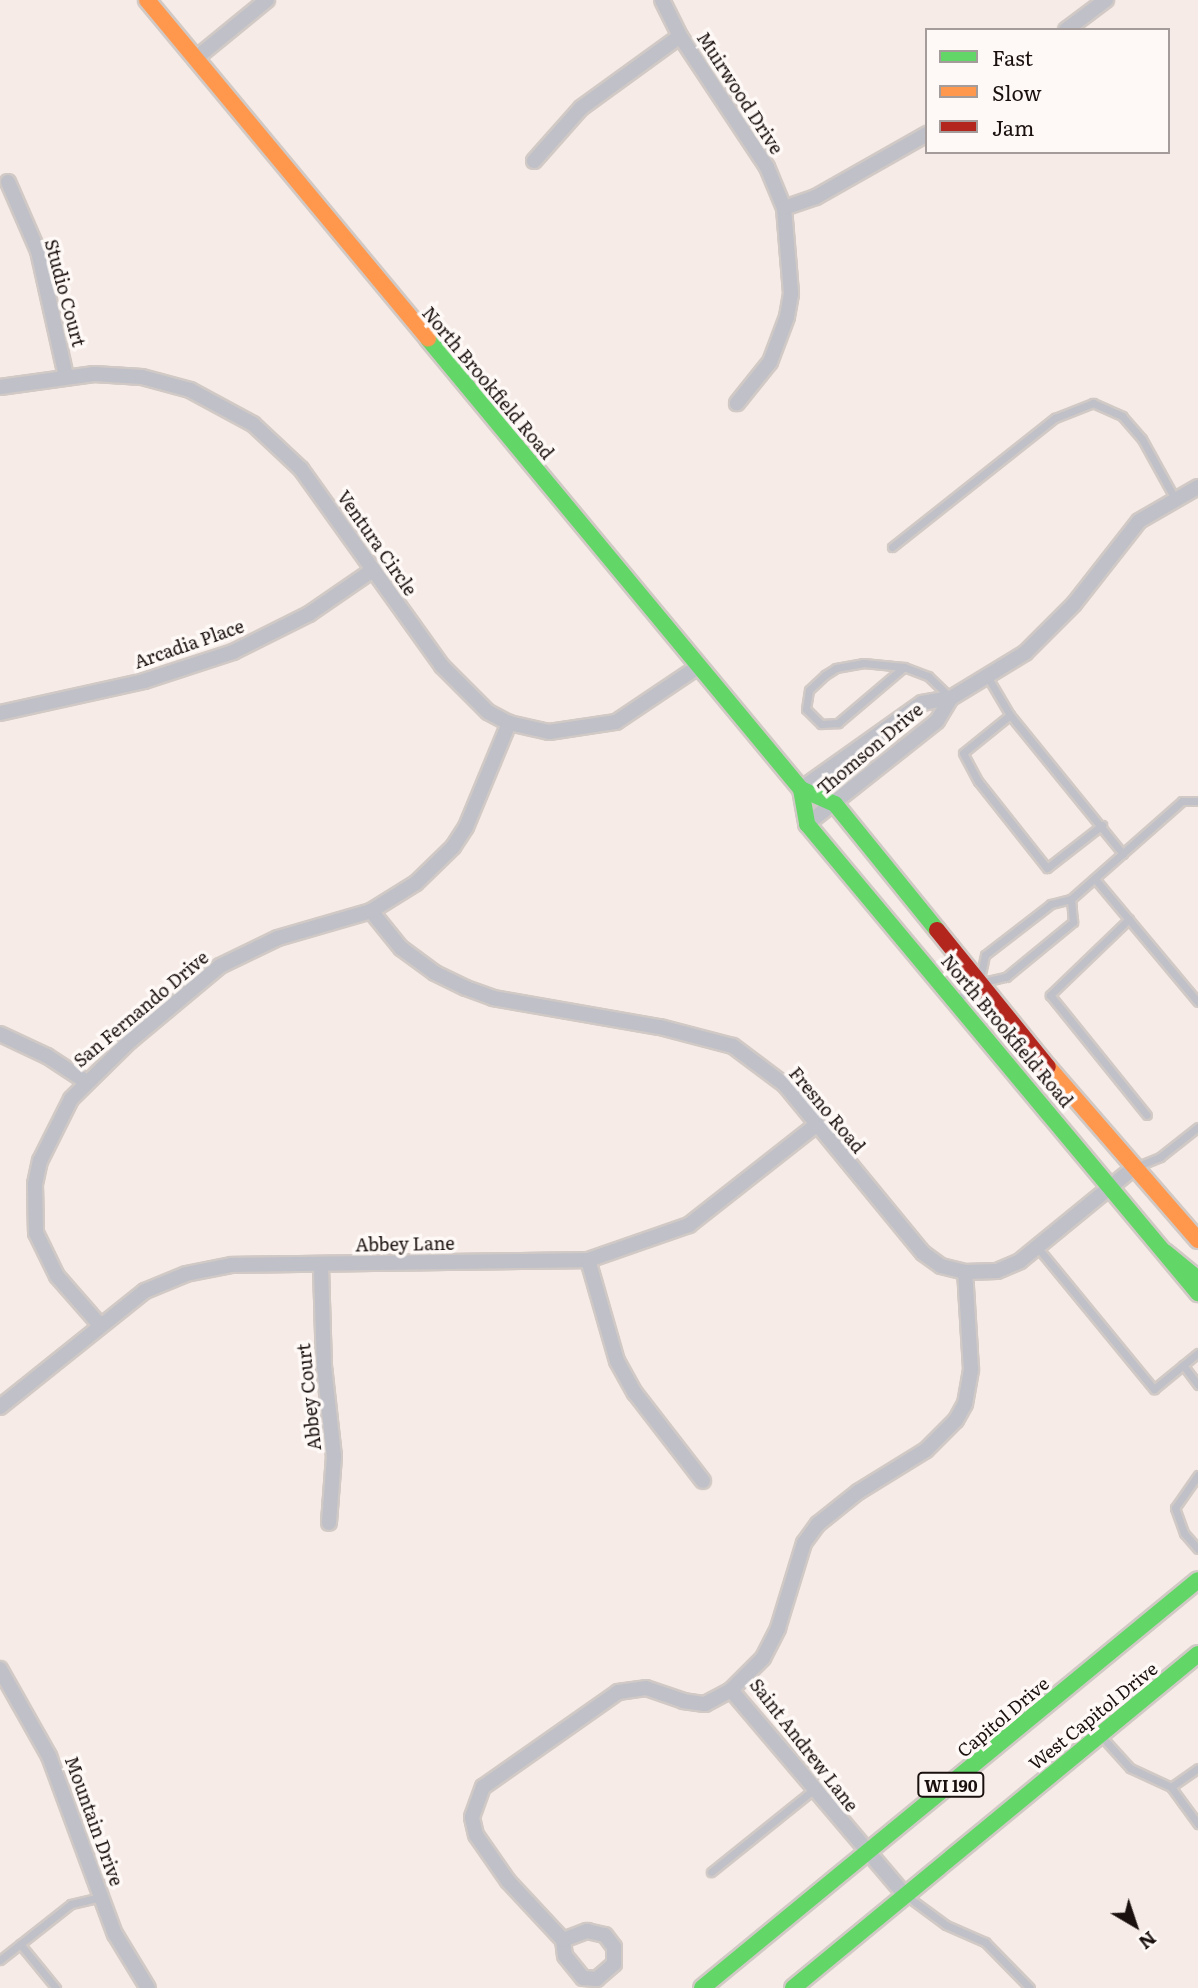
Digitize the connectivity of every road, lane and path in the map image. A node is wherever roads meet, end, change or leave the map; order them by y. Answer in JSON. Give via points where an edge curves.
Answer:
{"nodes":[{"id":1,"x":147,"y":0,"type":"edge"},
{"id":2,"x":267,"y":0,"type":"edge"},
{"id":3,"x":662,"y":0,"type":"edge"},
{"id":4,"x":1106,"y":0,"type":"edge"},
{"id":5,"x":1069,"y":28,"type":"edge"},
{"id":6,"x":680,"y":36,"type":"junction"},
{"id":7,"x":195,"y":59,"type":"junction"},
{"id":8,"x":925,"y":135,"type":"edge"},
{"id":9,"x":534,"y":161,"type":"dead end"},
{"id":10,"x":8,"y":182,"type":"dead end"},
{"id":11,"x":784,"y":208,"type":"junction"},
{"id":12,"x":66,"y":376,"type":"junction"},
{"id":13,"x":0,"y":387,"type":"edge"},
{"id":14,"x":737,"y":403,"type":"dead end"},
{"id":15,"x":1198,"y":487,"type":"edge"},
{"id":16,"x":1174,"y":497,"type":"junction"},
{"id":17,"x":892,"y":547,"type":"dead end"},
{"id":18,"x":373,"y":570,"type":"junction"},
{"id":19,"x":698,"y":667,"type":"junction"},
{"id":20,"x":904,"y":667,"type":"junction"},
{"id":21,"x":988,"y":676,"type":"junction"},
{"id":22,"x":951,"y":698,"type":"junction"},
{"id":23,"x":0,"y":713,"type":"edge"},
{"id":24,"x":1010,"y":715,"type":"junction"},
{"id":25,"x":509,"y":723,"type":"junction"},
{"id":26,"x":801,"y":789,"type":"junction"},
{"id":27,"x":1198,"y":801,"type":"edge"},
{"id":28,"x":835,"y":804,"type":"junction"},
{"id":29,"x":807,"y":824,"type":"junction"},
{"id":30,"x":1102,"y":825,"type":"junction"},
{"id":31,"x":1124,"y":854,"type":"junction"},
{"id":32,"x":1095,"y":879,"type":"junction"},
{"id":33,"x":1071,"y":899,"type":"junction"},
{"id":34,"x":371,"y":912,"type":"junction"},
{"id":35,"x":1129,"y":919,"type":"junction"},
{"id":36,"x":979,"y":983,"type":"junction"},
{"id":37,"x":956,"y":1000,"type":"junction"},
{"id":38,"x":1198,"y":1002,"type":"edge"},
{"id":39,"x":0,"y":1034,"type":"edge"},
{"id":40,"x":85,"y":1081,"type":"junction"},
{"id":41,"x":1147,"y":1115,"type":"dead end"},
{"id":42,"x":815,"y":1126,"type":"junction"},
{"id":43,"x":1198,"y":1127,"type":"edge"},
{"id":44,"x":1135,"y":1167,"type":"junction"},
{"id":45,"x":1114,"y":1188,"type":"junction"},
{"id":46,"x":1198,"y":1240,"type":"edge"},
{"id":47,"x":1038,"y":1248,"type":"junction"},
{"id":48,"x":1165,"y":1251,"type":"junction"},
{"id":49,"x":588,"y":1260,"type":"junction"},
{"id":50,"x":321,"y":1266,"type":"junction"},
{"id":51,"x":965,"y":1272,"type":"junction"},
{"id":52,"x":1198,"y":1279,"type":"edge"},
{"id":53,"x":1198,"y":1293,"type":"edge"},
{"id":54,"x":99,"y":1324,"type":"junction"},
{"id":55,"x":1198,"y":1353,"type":"edge"},
{"id":56,"x":1184,"y":1365,"type":"junction"},
{"id":57,"x":1198,"y":1385,"type":"edge"},
{"id":58,"x":0,"y":1407,"type":"edge"},
{"id":59,"x":1198,"y":1475,"type":"edge"},
{"id":60,"x":703,"y":1482,"type":"dead end"},
{"id":61,"x":329,"y":1524,"type":"dead end"},
{"id":62,"x":1198,"y":1549,"type":"edge"},
{"id":63,"x":1198,"y":1580,"type":"edge"},
{"id":64,"x":1194,"y":1658,"type":"edge"},
{"id":65,"x":0,"y":1670,"type":"edge"},
{"id":66,"x":4,"y":1686,"type":"edge"},
{"id":67,"x":732,"y":1690,"type":"junction"},
{"id":68,"x":1100,"y":1735,"type":"junction"},
{"id":69,"x":1198,"y":1768,"type":"edge"},
{"id":70,"x":1171,"y":1787,"type":"junction"},
{"id":71,"x":813,"y":1790,"type":"junction"},
{"id":72,"x":1198,"y":1824,"type":"edge"},
{"id":73,"x":869,"y":1853,"type":"junction"},
{"id":74,"x":711,"y":1872,"type":"dead end"},
{"id":75,"x":905,"y":1895,"type":"junction"},
{"id":76,"x":102,"y":1897,"type":"junction"},
{"id":77,"x":562,"y":1940,"type":"dead end"},
{"id":78,"x":20,"y":1944,"type":"junction"},
{"id":79,"x":0,"y":1960,"type":"edge"},
{"id":80,"x":55,"y":1988,"type":"edge"},
{"id":81,"x":148,"y":1988,"type":"edge"},
{"id":82,"x":702,"y":1988,"type":"edge"},
{"id":83,"x":793,"y":1988,"type":"edge"},
{"id":84,"x":1030,"y":1988,"type":"edge"}],
"edges":[{"from":1,"to":7,"type":"street","name":"North Brookfield Road"},
{"from":2,"to":7,"type":"street"},
{"from":3,"to":6,"type":"street","name":"Muirwood Drive"},
{"from":4,"to":5,"type":"street"},
{"from":6,"to":9,"type":"street","via":[[581,108]]},
{"from":6,"to":11,"type":"street","name":"Muirwood Drive","via":[[753,144]]},
{"from":7,"to":19,"type":"street","name":"North Brookfield Road"},
{"from":8,"to":11,"type":"street","via":[[816,197]]},
{"from":10,"to":12,"type":"street","name":"Studio Court","via":[[38,251]]},
{"from":11,"to":14,"type":"street","name":"Muirwood Drive","via":[[791,294],[787,317],[770,362]]},
{"from":12,"to":13,"type":"street","name":"Ventura Circle"},
{"from":12,"to":18,"type":"street","name":"Ventura Circle","via":[[94,374],[168,382],[253,425],[301,469]]},
{"from":15,"to":16,"type":"street","name":"Thomson Drive"},
{"from":16,"to":17,"type":"lane","via":[[1142,439],[1122,416],[1093,403],[1055,418]]},
{"from":16,"to":21,"type":"street","name":"Thomson Drive","via":[[1139,521],[1074,604],[1025,653]]},
{"from":18,"to":23,"type":"street","name":"Arcadia Place","via":[[309,614],[223,656],[144,681]]},
{"from":18,"to":25,"type":"street","name":"Ventura Circle","via":[[458,684],[488,712]]},
{"from":19,"to":25,"type":"street","name":"Ventura Circle","via":[[617,722],[549,732]]},
{"from":19,"to":26,"type":"street","name":"North Brookfield Road"},
{"from":20,"to":20,"type":"lane","via":[[863,663],[836,668],[809,690],[806,709],[821,724],[838,723]]},
{"from":20,"to":22,"type":"lane","via":[[928,676]]},
{"from":21,"to":22,"type":"street","name":"Thomson Drive"},
{"from":21,"to":24,"type":"lane"},
{"from":22,"to":26,"type":"street","name":"Thomson Drive","via":[[922,703]]},
{"from":22,"to":28,"type":"street","name":"Thomson Drive","via":[[937,721]]},
{"from":24,"to":30,"type":"lane"},
{"from":24,"to":30,"type":"lane","via":[[963,753],[978,781],[1047,868]]},
{"from":25,"to":34,"type":"street","name":"San Fernando Drive","via":[[478,805],[453,847],[415,883]]},
{"from":26,"to":28,"type":"street","name":"North Brookfield Road"},
{"from":26,"to":29,"type":"street"},
{"from":27,"to":31,"type":"lane","via":[[1182,801]]},
{"from":28,"to":29,"type":"street","name":"Thomson Drive"},
{"from":28,"to":36,"type":"street","name":"North Brookfield Road"},
{"from":29,"to":37,"type":"street","name":"North Brookfield Road"},
{"from":30,"to":31,"type":"lane"},
{"from":31,"to":32,"type":"lane"},
{"from":32,"to":33,"type":"lane"},
{"from":32,"to":35,"type":"lane"},
{"from":33,"to":36,"type":"lane","via":[[1051,904],[985,956]]},
{"from":33,"to":36,"type":"lane","via":[[1073,922],[1006,977]]},
{"from":34,"to":40,"type":"street","name":"San Fernando Drive","via":[[278,938],[241,954],[202,980]]},
{"from":34,"to":42,"type":"street","name":"Fresno Road","via":[[401,948],[466,988],[526,1005],[660,1027],[733,1046],[785,1085]]},
{"from":35,"to":38,"type":"lane"},
{"from":35,"to":41,"type":"lane","via":[[1050,995]]},
{"from":36,"to":37,"type":"lane"},
{"from":36,"to":44,"type":"street","name":"North Brookfield Road"},
{"from":37,"to":45,"type":"street","name":"North Brookfield Road"},
{"from":39,"to":40,"type":"street"},
{"from":40,"to":54,"type":"street","name":"San Fernando Drive","via":[[61,1115],[40,1161],[36,1221],[43,1251],[57,1276]]},
{"from":42,"to":49,"type":"street","name":"Abbey Lane","via":[[688,1225]]},
{"from":42,"to":51,"type":"street","name":"Fresno Road","via":[[923,1253],[941,1266]]},
{"from":43,"to":44,"type":"lane","via":[[1160,1157]]},
{"from":44,"to":45,"type":"street","name":"Fresno Road"},
{"from":44,"to":46,"type":"street","name":"North Brookfield Road"},
{"from":45,"to":47,"type":"street","name":"Fresno Road"},
{"from":45,"to":48,"type":"street","name":"North Brookfield Road"},
{"from":47,"to":51,"type":"street","name":"Fresno Road","via":[[997,1271]]},
{"from":47,"to":56,"type":"lane","via":[[1154,1389]]},
{"from":48,"to":52,"type":"street"},
{"from":48,"to":53,"type":"street","name":"North Brookfield Road"},
{"from":49,"to":50,"type":"street","name":"Abbey Lane"},
{"from":49,"to":60,"type":"street","via":[[617,1361],[635,1393]]},
{"from":50,"to":54,"type":"street","name":"Abbey Lane","via":[[209,1268],[145,1291]]},
{"from":50,"to":61,"type":"street","name":"Abbey Court","via":[[324,1366],[334,1456]]},
{"from":51,"to":67,"type":"street","name":"Saint Andrew Lane","via":[[971,1369],[965,1404],[926,1450],[858,1492],[818,1524],[804,1543],[778,1628],[763,1658]]},
{"from":54,"to":58,"type":"street","name":"Abbey Lane"},
{"from":55,"to":56,"type":"lane"},
{"from":56,"to":57,"type":"lane"},
{"from":59,"to":62,"type":"lane","via":[[1175,1508],[1184,1533]]},
{"from":63,"to":73,"type":"street","name":"Capitol Drive","number":"WI 190"},
{"from":64,"to":68,"type":"street","name":"West Capitol Drive","number":"WI 190"},
{"from":65,"to":66,"type":"street","name":"Mountain Drive"},
{"from":66,"to":76,"type":"street","name":"Mountain Drive","via":[[49,1756]]},
{"from":67,"to":71,"type":"street","name":"Saint Andrew Lane"},
{"from":67,"to":77,"type":"street","via":[[705,1704],[646,1688],[618,1692],[483,1787],[472,1817],[476,1835],[508,1881]]},
{"from":68,"to":70,"type":"lane","via":[[1130,1768]]},
{"from":68,"to":75,"type":"street","name":"West Capitol Drive","number":"WI 190"},
{"from":69,"to":70,"type":"lane"},
{"from":70,"to":72,"type":"lane"},
{"from":71,"to":73,"type":"street","name":"Saint Andrew Lane"},
{"from":71,"to":74,"type":"lane"},
{"from":73,"to":75,"type":"street","name":"Saint Andrew Lane"},
{"from":73,"to":82,"type":"street","name":"Capitol Drive","number":"WI 190"},
{"from":75,"to":83,"type":"street","number":"WI 190"},
{"from":75,"to":84,"type":"lane","via":[[946,1925],[985,1942]]},
{"from":76,"to":78,"type":"lane","via":[[71,1905]]},
{"from":76,"to":81,"type":"street","name":"Mountain Drive","via":[[126,1958]]},
{"from":78,"to":79,"type":"lane"},
{"from":78,"to":80,"type":"lane"}]}
